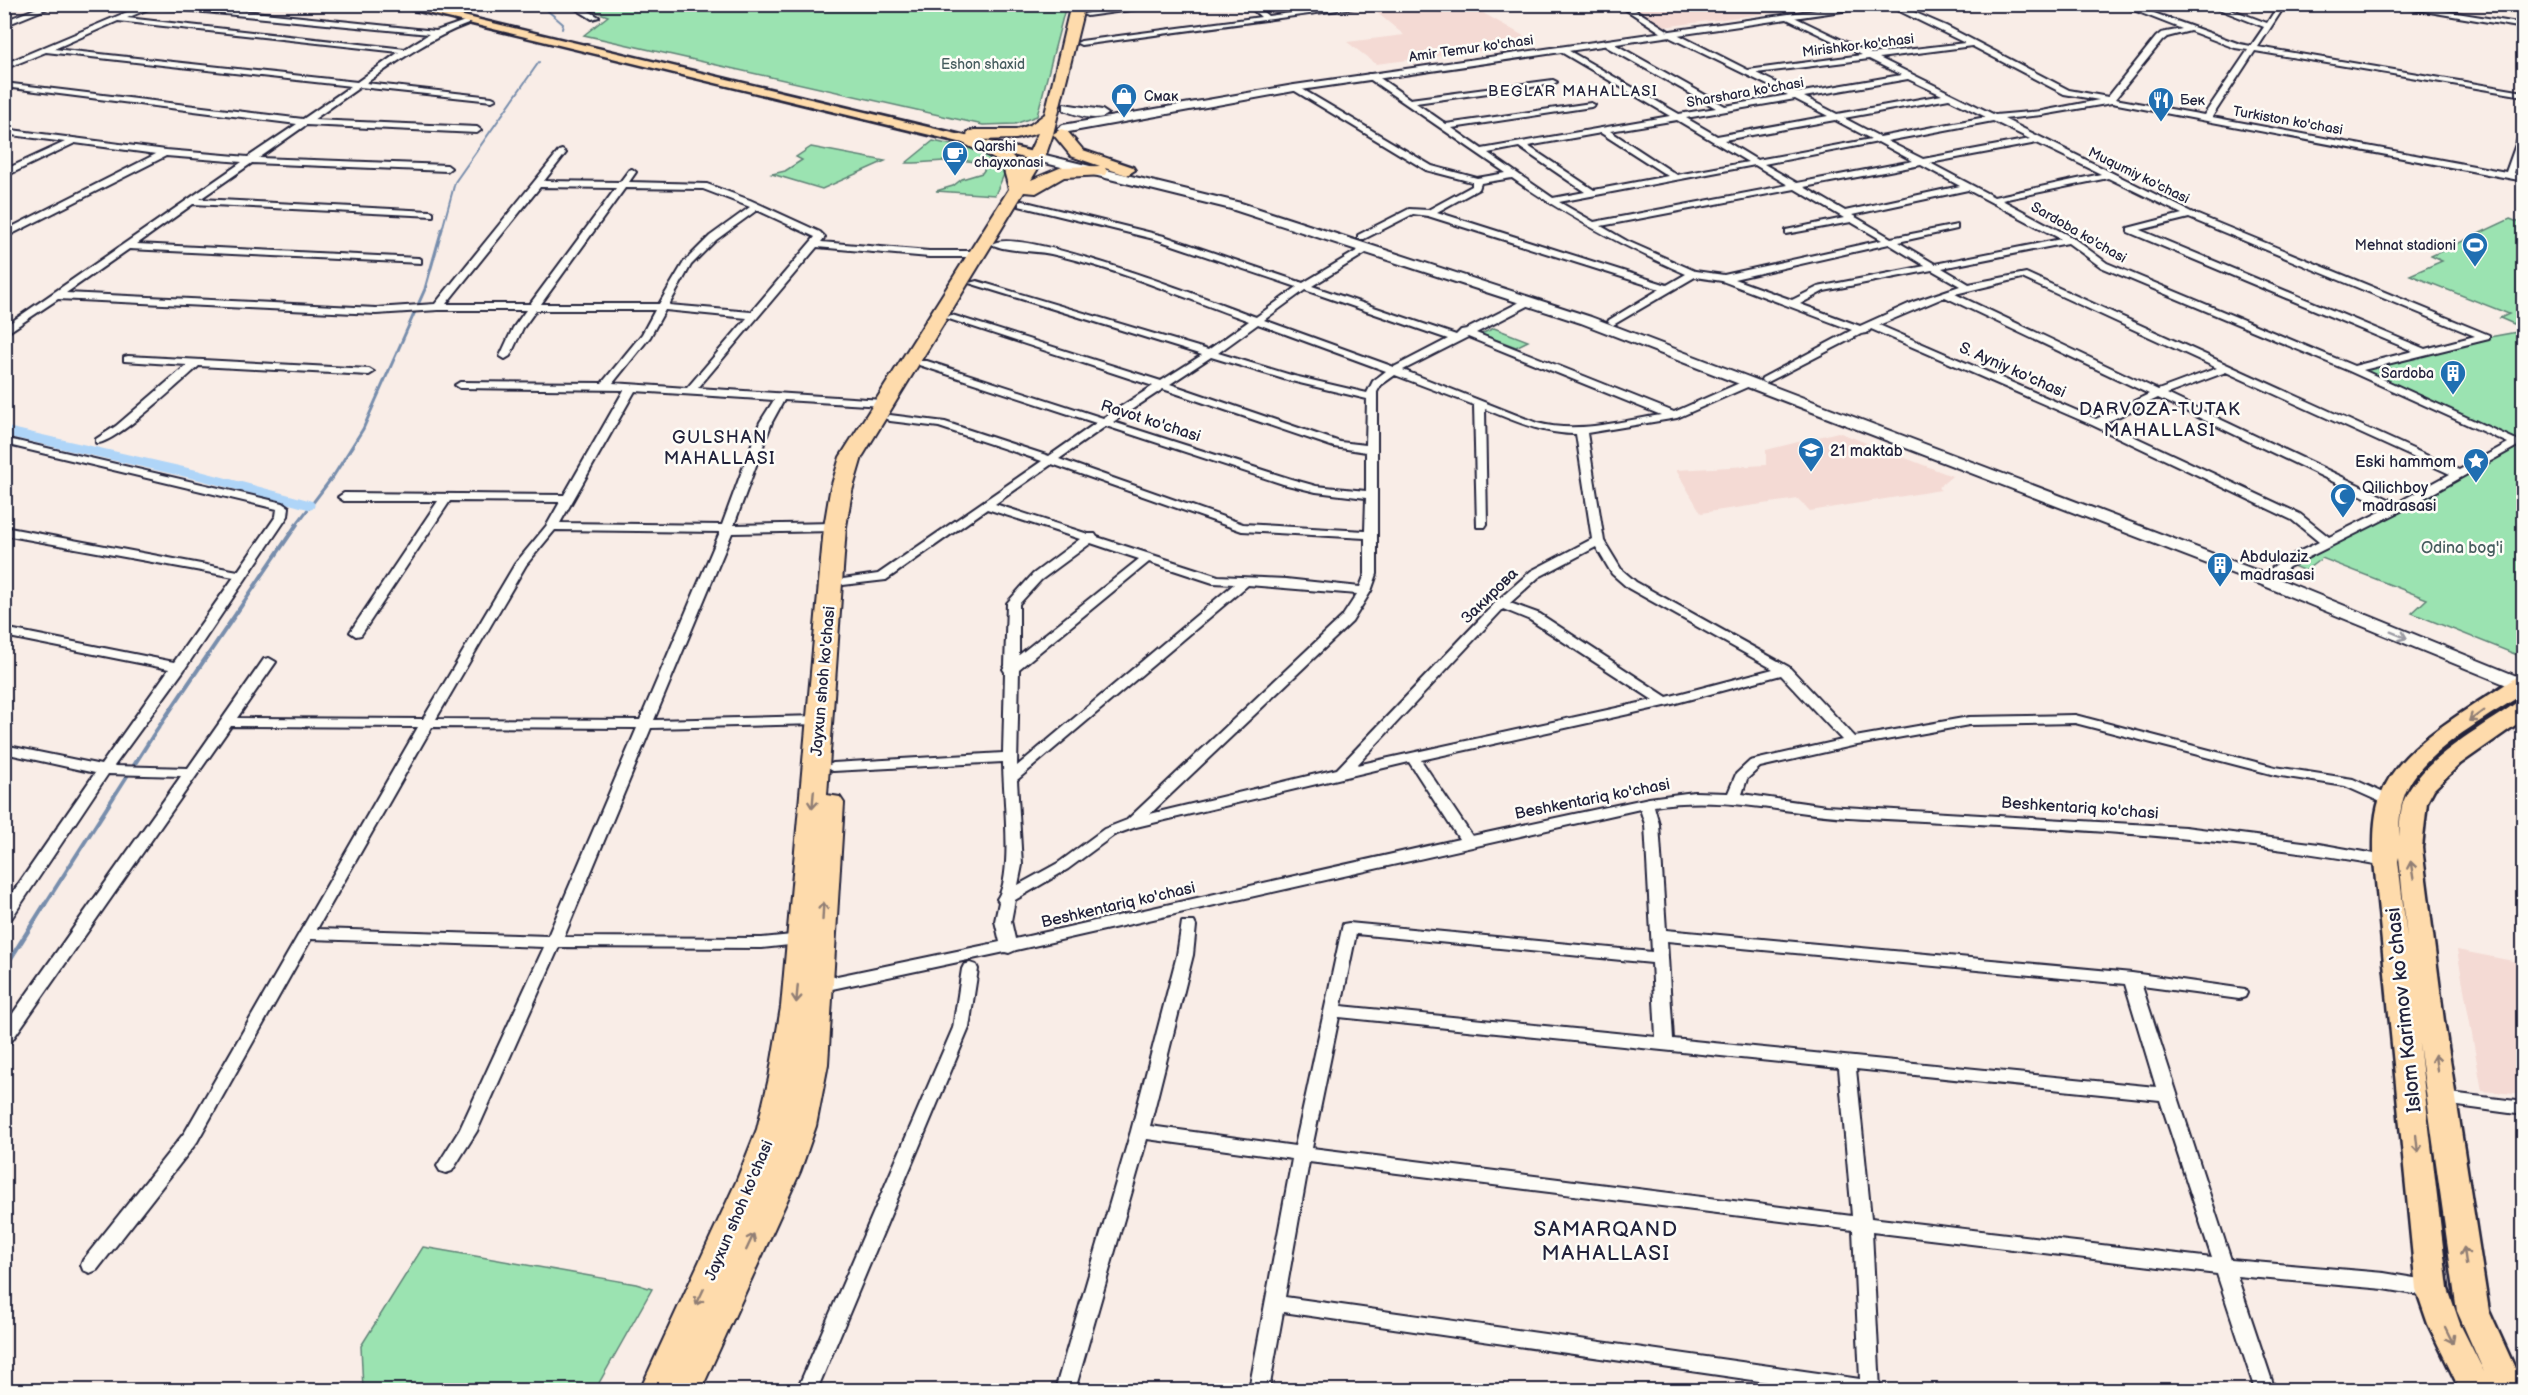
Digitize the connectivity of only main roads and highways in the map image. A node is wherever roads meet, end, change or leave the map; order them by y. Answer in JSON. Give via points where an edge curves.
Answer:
{"nodes":[{"id":1,"x":396,"y":4,"type":"edge"},
{"id":2,"x":422,"y":4,"type":"edge"},
{"id":3,"x":1855,"y":4,"type":"edge"},
{"id":4,"x":1887,"y":4,"type":"edge"},
{"id":5,"x":1085,"y":8,"type":"edge"},
{"id":6,"x":1669,"y":33,"type":"junction"},
{"id":7,"x":969,"y":138,"type":"junction"},
{"id":8,"x":1052,"y":138,"type":"junction"},
{"id":9,"x":1127,"y":170,"type":"joint"},
{"id":10,"x":1099,"y":171,"type":"junction"},
{"id":11,"x":1023,"y":193,"type":"junction"},
{"id":12,"x":1365,"y":242,"type":"junction"},
{"id":13,"x":987,"y":249,"type":"junction"},
{"id":14,"x":1571,"y":311,"type":"junction"},
{"id":15,"x":886,"y":410,"type":"junction"},
{"id":16,"x":2110,"y":516,"type":"junction"},
{"id":17,"x":2523,"y":687,"type":"edge"},
{"id":18,"x":657,"y":1390,"type":"edge"},
{"id":19,"x":683,"y":1390,"type":"edge"},
{"id":20,"x":2476,"y":1390,"type":"edge"},
{"id":21,"x":2508,"y":1390,"type":"edge"}],
"edges":[{"from":1,"to":7,"type":"main road"},
{"from":2,"to":7,"type":"main road"},
{"from":3,"to":6,"type":"main road","name":"Amir Temur ko'chasi"},
{"from":4,"to":6,"type":"main road","name":"Amir Temur ko'chasi"},
{"from":5,"to":8,"type":"highway","name":"Jayxun shoh ko'chasi"},
{"from":5,"to":8,"type":"highway","name":"Jayxun shoh ko'chasi","via":[[1081,43]]},
{"from":6,"to":8,"type":"main road","name":"Amir Temur ko'chasi","via":[[1294,88]]},
{"from":6,"to":8,"type":"main road","name":"Amir Temur ko'chasi","via":[[1309,80],[1113,113],[1081,113]]},
{"from":7,"to":8,"type":"main road"},
{"from":7,"to":8,"type":"highway","via":[[1012,136],[1043,126]]},
{"from":7,"to":11,"type":"highway","via":[[1016,166]]},
{"from":8,"to":9,"type":"highway","via":[[1077,153]]},
{"from":8,"to":10,"type":"main road"},
{"from":8,"to":11,"type":"highway","name":"Jayxun shoh ko'chasi"},
{"from":9,"to":12,"type":"main road","via":[[1279,211]]},
{"from":10,"to":11,"type":"highway","via":[[1052,173]]},
{"from":10,"to":12,"type":"main road"},
{"from":11,"to":13,"type":"highway","name":"Jayxun shoh ko'chasi"},
{"from":12,"to":14,"type":"main road"},
{"from":12,"to":14,"type":"main road","via":[[1530,301]]},
{"from":13,"to":15,"type":"highway","name":"Jayxun shoh ko'chasi"},
{"from":13,"to":15,"type":"highway","name":"Jayxun shoh ko'chasi","via":[[974,283],[923,363]]},
{"from":14,"to":16,"type":"main road","via":[[1748,383]]},
{"from":14,"to":16,"type":"main road","via":[[1613,322],[1766,380]]},
{"from":15,"to":18,"type":"highway","name":"Jayxun shoh ko'chasi","one_way":true,"via":[[851,457],[840,491],[802,939],[787,1066],[773,1129],[753,1182]]},
{"from":19,"to":15,"type":"highway","name":"Jayxun shoh ko'chasi","one_way":true,"via":[[783,1172],[800,1126],[812,1064],[856,484]]},
{"from":16,"to":17,"type":"main road","one_way":true},
{"from":16,"to":17,"type":"main road","via":[[2436,636]]},
{"from":17,"to":20,"type":"main road","name":"Islom Karimov ko‘chasi","one_way":true,"via":[[2423,755],[2398,783],[2392,802],[2386,861],[2432,1289]]},
{"from":21,"to":17,"type":"main road","name":"Islom Karimov ko‘chasi","one_way":true,"via":[[2473,1311],[2410,860],[2415,802],[2424,785]]}]}
